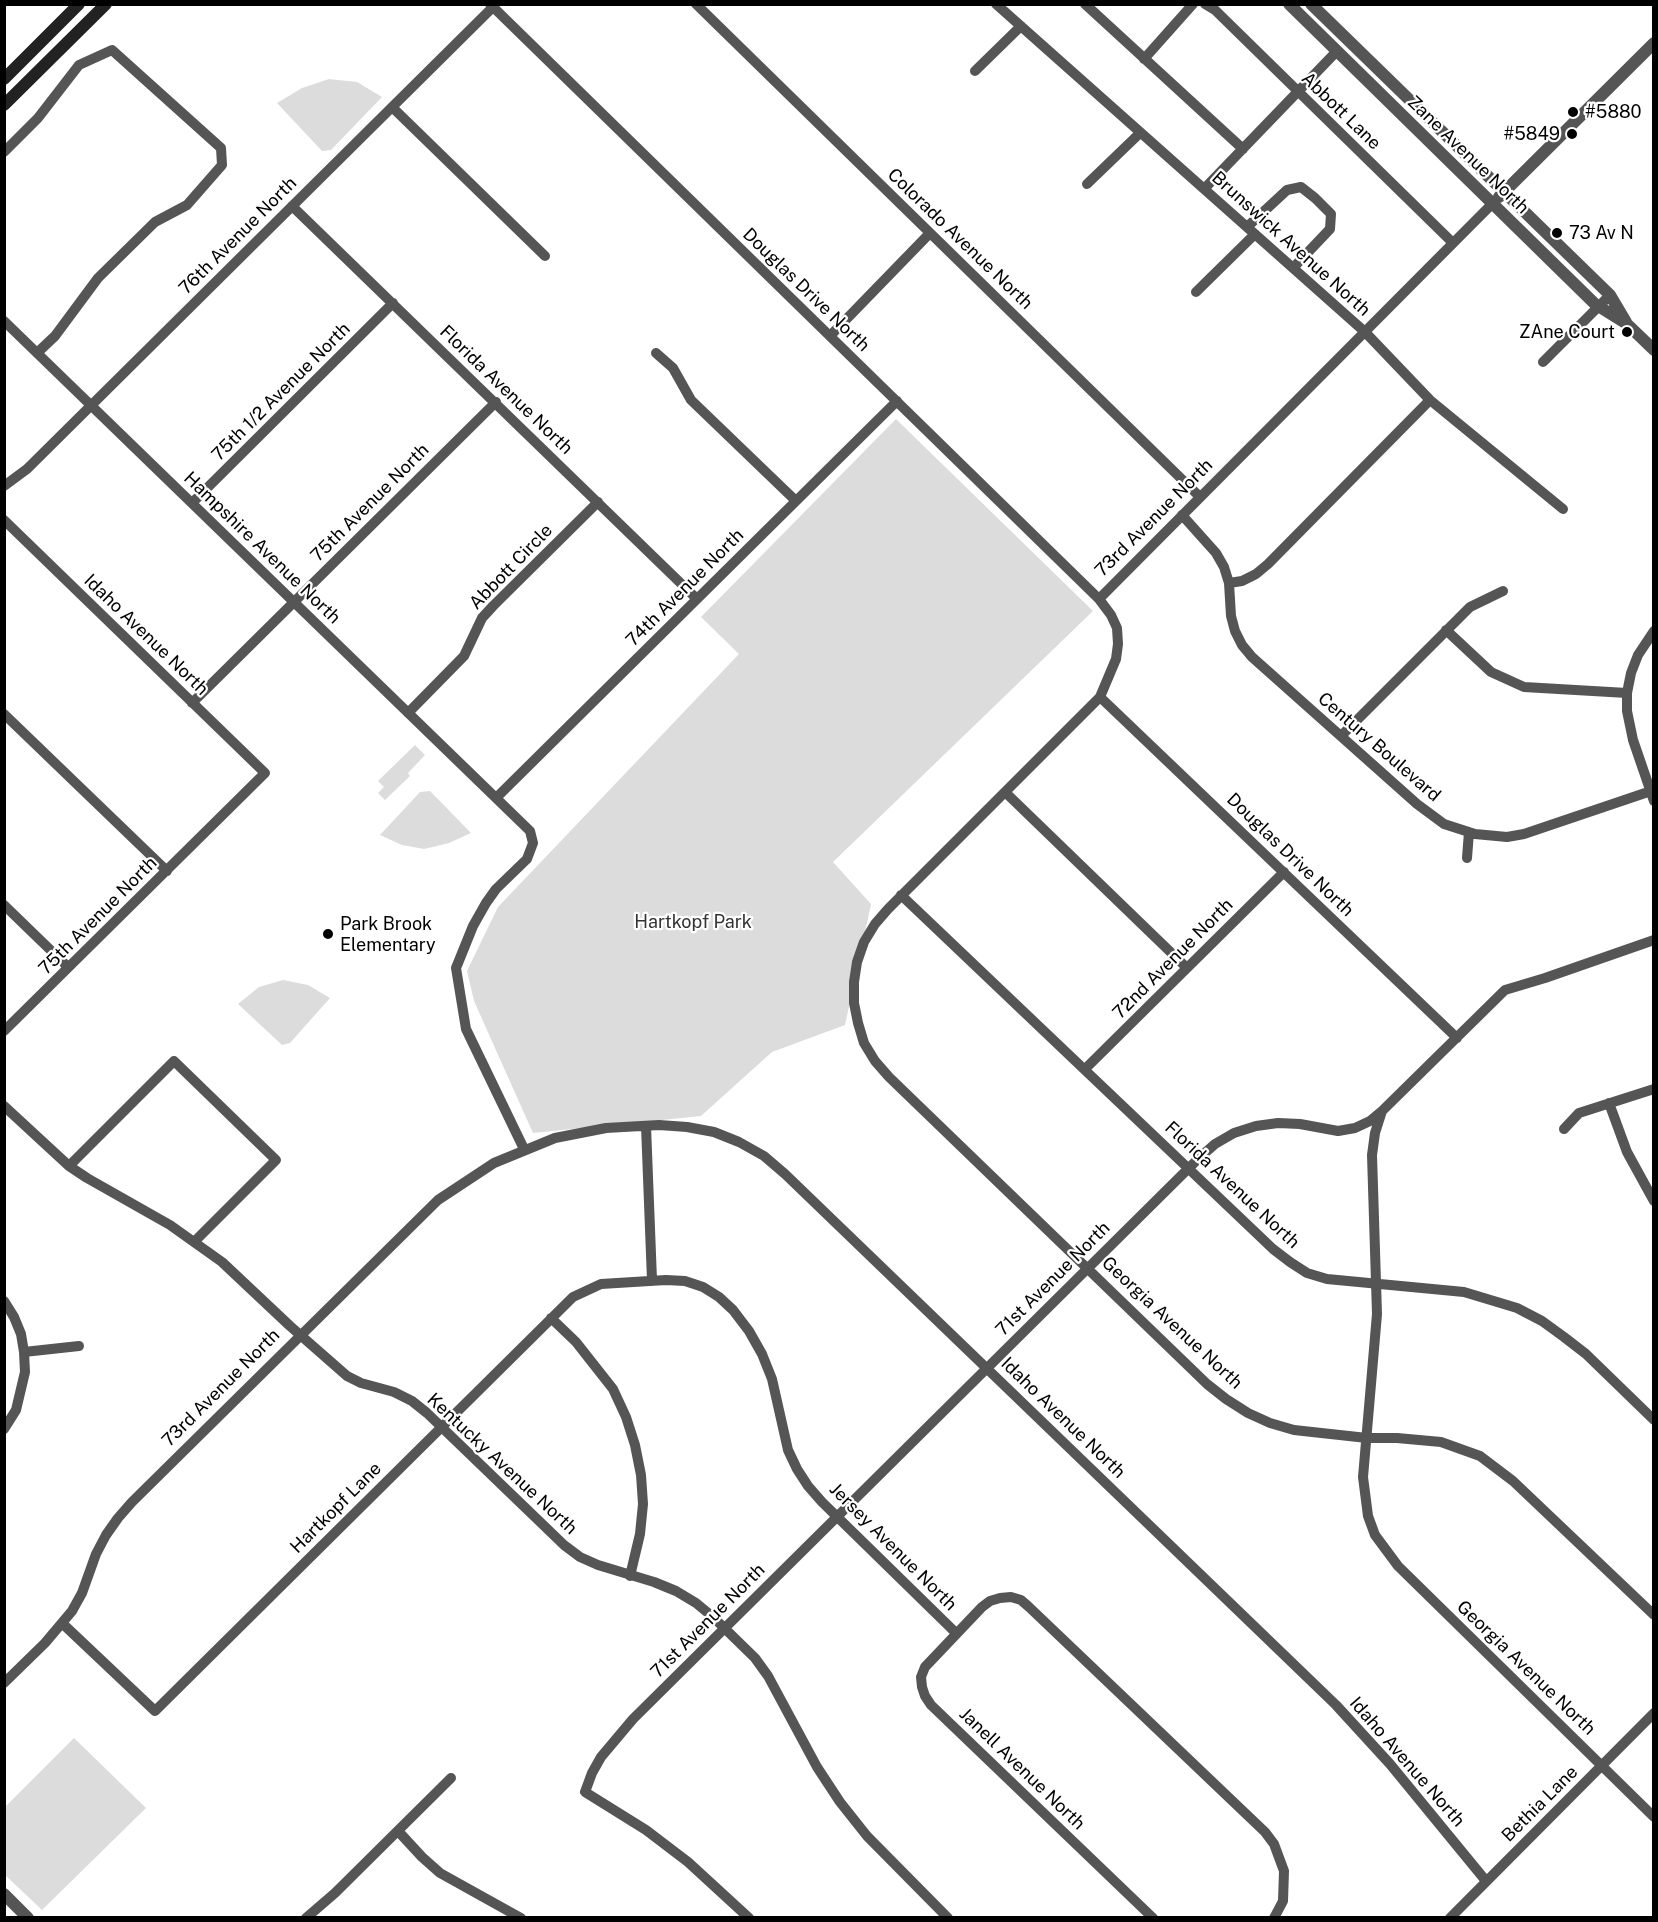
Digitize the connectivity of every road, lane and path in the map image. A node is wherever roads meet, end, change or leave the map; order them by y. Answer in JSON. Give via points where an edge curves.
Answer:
{"nodes":[{"id":1,"x":79,"y":4,"type":"edge"},
{"id":2,"x":106,"y":4,"type":"edge"},
{"id":3,"x":696,"y":4,"type":"edge"},
{"id":4,"x":996,"y":4,"type":"edge"},
{"id":5,"x":1085,"y":4,"type":"edge"},
{"id":6,"x":1193,"y":4,"type":"edge"},
{"id":7,"x":1205,"y":4,"type":"edge"},
{"id":8,"x":1289,"y":4,"type":"edge"},
{"id":9,"x":1311,"y":4,"type":"edge"},
{"id":10,"x":492,"y":6,"type":"edge"},
{"id":11,"x":1021,"y":26,"type":"junction"},
{"id":12,"x":1653,"y":43,"type":"edge"},
{"id":13,"x":1337,"y":51,"type":"junction"},
{"id":14,"x":1144,"y":59,"type":"junction"},
{"id":15,"x":975,"y":71,"type":"dead end"},
{"id":16,"x":4,"y":79,"type":"edge"},
{"id":17,"x":1298,"y":92,"type":"junction"},
{"id":18,"x":4,"y":105,"type":"edge"},
{"id":19,"x":392,"y":107,"type":"junction"},
{"id":20,"x":1140,"y":132,"type":"junction"},
{"id":21,"x":1243,"y":149,"type":"junction"},
{"id":22,"x":4,"y":152,"type":"edge"},
{"id":23,"x":1087,"y":184,"type":"dead end"},
{"id":24,"x":1204,"y":189,"type":"junction"},
{"id":25,"x":1504,"y":192,"type":"junction"},
{"id":26,"x":1492,"y":204,"type":"junction"},
{"id":27,"x":292,"y":206,"type":"junction"},
{"id":28,"x":1251,"y":231,"type":"junction"},
{"id":29,"x":930,"y":233,"type":"junction"},
{"id":30,"x":1453,"y":243,"type":"junction"},
{"id":31,"x":545,"y":256,"type":"dead end"},
{"id":32,"x":1293,"y":268,"type":"junction"},
{"id":33,"x":1196,"y":292,"type":"dead end"},
{"id":34,"x":1610,"y":294,"type":"junction"},
{"id":35,"x":393,"y":303,"type":"junction"},
{"id":36,"x":1598,"y":306,"type":"junction"},
{"id":37,"x":4,"y":321,"type":"edge"},
{"id":38,"x":1627,"y":324,"type":"junction"},
{"id":39,"x":1365,"y":332,"type":"junction"},
{"id":40,"x":830,"y":336,"type":"junction"},
{"id":41,"x":1653,"y":350,"type":"edge"},
{"id":42,"x":37,"y":353,"type":"junction"},
{"id":43,"x":656,"y":353,"type":"dead end"},
{"id":44,"x":1543,"y":362,"type":"dead end"},
{"id":45,"x":1430,"y":400,"type":"junction"},
{"id":46,"x":897,"y":401,"type":"junction"},
{"id":47,"x":496,"y":402,"type":"junction"},
{"id":48,"x":91,"y":405,"type":"junction"},
{"id":49,"x":4,"y":486,"type":"edge"},
{"id":50,"x":1200,"y":497,"type":"junction"},
{"id":51,"x":796,"y":501,"type":"junction"},
{"id":52,"x":597,"y":502,"type":"junction"},
{"id":53,"x":192,"y":503,"type":"junction"},
{"id":54,"x":1563,"y":509,"type":"dead end"},
{"id":55,"x":1182,"y":515,"type":"junction"},
{"id":56,"x":4,"y":520,"type":"edge"},
{"id":57,"x":1229,"y":583,"type":"junction"},
{"id":58,"x":1503,"y":591,"type":"dead end"},
{"id":59,"x":697,"y":599,"type":"junction"},
{"id":60,"x":1099,"y":599,"type":"junction"},
{"id":61,"x":294,"y":602,"type":"junction"},
{"id":62,"x":1446,"y":630,"type":"junction"},
{"id":63,"x":1653,"y":632,"type":"edge"},
{"id":64,"x":1627,"y":693,"type":"junction"},
{"id":65,"x":1100,"y":697,"type":"junction"},
{"id":66,"x":192,"y":703,"type":"junction"},
{"id":67,"x":408,"y":713,"type":"junction"},
{"id":68,"x":4,"y":714,"type":"edge"},
{"id":69,"x":1341,"y":736,"type":"junction"},
{"id":70,"x":265,"y":773,"type":"joint"},
{"id":71,"x":1005,"y":792,"type":"junction"},
{"id":72,"x":1652,"y":794,"type":"edge"},
{"id":73,"x":496,"y":798,"type":"junction"},
{"id":74,"x":1469,"y":832,"type":"junction"},
{"id":75,"x":1467,"y":858,"type":"dead end"},
{"id":76,"x":166,"y":871,"type":"junction"},
{"id":77,"x":1284,"y":872,"type":"junction"},
{"id":78,"x":901,"y":896,"type":"junction"},
{"id":79,"x":4,"y":905,"type":"edge"},
{"id":80,"x":1653,"y":940,"type":"edge"},
{"id":81,"x":69,"y":967,"type":"junction"},
{"id":82,"x":1187,"y":968,"type":"junction"},
{"id":83,"x":4,"y":1030,"type":"edge"},
{"id":84,"x":1457,"y":1038,"type":"junction"},
{"id":85,"x":1085,"y":1069,"type":"junction"},
{"id":86,"x":889,"y":1077,"type":"joint"},
{"id":87,"x":1653,"y":1089,"type":"edge"},
{"id":88,"x":1609,"y":1103,"type":"junction"},
{"id":89,"x":4,"y":1106,"type":"edge"},
{"id":90,"x":1382,"y":1111,"type":"junction"},
{"id":91,"x":646,"y":1126,"type":"junction"},
{"id":92,"x":1564,"y":1129,"type":"dead end"},
{"id":93,"x":524,"y":1149,"type":"junction"},
{"id":94,"x":508,"y":1157,"type":"joint"},
{"id":95,"x":69,"y":1166,"type":"junction"},
{"id":96,"x":1189,"y":1168,"type":"junction"},
{"id":97,"x":1653,"y":1201,"type":"edge"},
{"id":98,"x":195,"y":1241,"type":"junction"},
{"id":99,"x":1088,"y":1268,"type":"junction"},
{"id":100,"x":652,"y":1281,"type":"junction"},
{"id":101,"x":1376,"y":1285,"type":"junction"},
{"id":102,"x":4,"y":1301,"type":"edge"},
{"id":103,"x":551,"y":1318,"type":"junction"},
{"id":104,"x":300,"y":1335,"type":"junction"},
{"id":105,"x":79,"y":1346,"type":"dead end"},
{"id":106,"x":24,"y":1352,"type":"junction"},
{"id":107,"x":988,"y":1368,"type":"junction"},
{"id":108,"x":1653,"y":1420,"type":"edge"},
{"id":109,"x":441,"y":1427,"type":"junction"},
{"id":110,"x":4,"y":1429,"type":"edge"},
{"id":111,"x":1367,"y":1438,"type":"junction"},
{"id":112,"x":837,"y":1517,"type":"junction"},
{"id":113,"x":630,"y":1576,"type":"junction"},
{"id":114,"x":1653,"y":1615,"type":"edge"},
{"id":115,"x":63,"y":1624,"type":"junction"},
{"id":116,"x":725,"y":1628,"type":"junction"},
{"id":117,"x":956,"y":1633,"type":"junction"},
{"id":118,"x":4,"y":1683,"type":"edge"},
{"id":119,"x":1653,"y":1713,"type":"edge"},
{"id":120,"x":1602,"y":1766,"type":"junction"},
{"id":121,"x":451,"y":1779,"type":"dead end"},
{"id":122,"x":1653,"y":1817,"type":"edge"},
{"id":123,"x":398,"y":1831,"type":"junction"},
{"id":124,"x":1486,"y":1881,"type":"junction"},
{"id":125,"x":4,"y":1894,"type":"edge"},
{"id":126,"x":28,"y":1917,"type":"edge"},
{"id":127,"x":306,"y":1917,"type":"edge"},
{"id":128,"x":521,"y":1917,"type":"edge"},
{"id":129,"x":749,"y":1917,"type":"edge"},
{"id":130,"x":948,"y":1917,"type":"edge"},
{"id":131,"x":1153,"y":1917,"type":"edge"},
{"id":132,"x":1274,"y":1917,"type":"edge"},
{"id":133,"x":1450,"y":1917,"type":"edge"}],
"edges":[{"from":1,"to":16,"type":"main road"},
{"from":2,"to":18,"type":"main road"},
{"from":3,"to":29,"type":"street","name":"Colorado Avenue North"},
{"from":4,"to":11,"type":"street","name":"Brunswick Avenue North"},
{"from":5,"to":14,"type":"street"},
{"from":6,"to":14,"type":"street"},
{"from":7,"to":17,"type":"street","name":"Abbott Lane"},
{"from":8,"to":13,"type":"street","name":"Zane Avenue North"},
{"from":9,"to":25,"type":"street","name":"Zane Avenue North"},
{"from":10,"to":19,"type":"street","name":"76th Avenue North"},
{"from":10,"to":40,"type":"street","name":"Douglas Drive North"},
{"from":11,"to":15,"type":"street"},
{"from":11,"to":20,"type":"street","name":"Brunswick Avenue North"},
{"from":12,"to":25,"type":"street","name":"73rd Avenue North"},
{"from":13,"to":17,"type":"street"},
{"from":13,"to":26,"type":"street","name":"Zane Avenue North"},
{"from":14,"to":21,"type":"street"},
{"from":17,"to":21,"type":"street"},
{"from":17,"to":30,"type":"street","name":"Abbott Lane"},
{"from":19,"to":27,"type":"street","name":"76th Avenue North"},
{"from":19,"to":31,"type":"street"},
{"from":20,"to":23,"type":"street"},
{"from":20,"to":24,"type":"street","name":"Brunswick Avenue North"},
{"from":21,"to":24,"type":"street"},
{"from":22,"to":42,"type":"street","via":[[38,118],[79,65],[112,50],[221,148],[222,165],[187,205],[155,222],[98,278],[55,336]]},
{"from":24,"to":28,"type":"street","name":"Brunswick Avenue North"},
{"from":25,"to":26,"type":"street","name":"73rd Avenue North"},
{"from":25,"to":34,"type":"street","name":"Zane Avenue North"},
{"from":26,"to":30,"type":"street","name":"73rd Avenue North"},
{"from":26,"to":36,"type":"street","name":"Zane Avenue North"},
{"from":27,"to":35,"type":"street","name":"Florida Avenue North"},
{"from":27,"to":48,"type":"street","name":"76th Avenue North"},
{"from":28,"to":32,"type":"street","name":"Brunswick Avenue North"},
{"from":28,"to":32,"type":"street","via":[[1287,190],[1301,187],[1315,198],[1331,214],[1330,229]]},
{"from":28,"to":33,"type":"street"},
{"from":29,"to":40,"type":"street"},
{"from":29,"to":50,"type":"street","name":"Colorado Avenue North"},
{"from":30,"to":39,"type":"street","name":"73rd Avenue North"},
{"from":32,"to":39,"type":"street","name":"Brunswick Avenue North"},
{"from":34,"to":36,"type":"street"},
{"from":34,"to":38,"type":"street","name":"Zane Avenue North"},
{"from":35,"to":47,"type":"street","name":"Florida Avenue North"},
{"from":35,"to":53,"type":"street","name":"75th 1/2 Avenue North"},
{"from":36,"to":38,"type":"street","name":"Zane Avenue North"},
{"from":36,"to":44,"type":"street"},
{"from":37,"to":42,"type":"street","name":"Hampshire Avenue North"},
{"from":38,"to":41,"type":"street","name":"Zane Avenue North"},
{"from":39,"to":45,"type":"street","name":"Brunswick Avenue North"},
{"from":39,"to":50,"type":"street","name":"73rd Avenue North"},
{"from":40,"to":46,"type":"street","name":"Douglas Drive North"},
{"from":42,"to":48,"type":"street","name":"Hampshire Avenue North"},
{"from":43,"to":51,"type":"street","via":[[673,368],[691,400]]},
{"from":45,"to":54,"type":"street","name":"Brunswick Avenue North"},
{"from":45,"to":57,"type":"street","via":[[1268,564],[1242,581]]},
{"from":46,"to":51,"type":"street","name":"74th Avenue North"},
{"from":46,"to":60,"type":"street","name":"Douglas Drive North"},
{"from":47,"to":52,"type":"street","name":"Florida Avenue North"},
{"from":47,"to":61,"type":"street","name":"75th Avenue North"},
{"from":48,"to":49,"type":"street","name":"76th Avenue North","via":[[27,469]]},
{"from":48,"to":53,"type":"street","name":"Hampshire Avenue North"},
{"from":50,"to":55,"type":"street","name":"73rd Avenue North"},
{"from":51,"to":59,"type":"street","name":"74th Avenue North"},
{"from":52,"to":59,"type":"street","name":"Florida Avenue North"},
{"from":52,"to":67,"type":"street","name":"Abbott Circle","via":[[482,618],[464,656]]},
{"from":53,"to":61,"type":"street","name":"Hampshire Avenue North"},
{"from":55,"to":57,"type":"street","name":"Century Boulevard","via":[[1216,553]]},
{"from":55,"to":60,"type":"street","name":"73rd Avenue North"},
{"from":56,"to":66,"type":"street","name":"Idaho Avenue North"},
{"from":57,"to":69,"type":"street","name":"Century Boulevard","via":[[1231,616],[1242,645]]},
{"from":58,"to":62,"type":"street","via":[[1470,607]]},
{"from":59,"to":73,"type":"street","name":"74th Avenue North"},
{"from":60,"to":65,"type":"street","name":"73rd Avenue North","via":[[1117,628],[1118,644]]},
{"from":61,"to":66,"type":"street","name":"75th Avenue North"},
{"from":61,"to":67,"type":"street","name":"Hampshire Avenue North"},
{"from":62,"to":64,"type":"street","via":[[1491,672],[1524,687]]},
{"from":62,"to":69,"type":"street"},
{"from":63,"to":64,"type":"street","via":[[1638,655]]},
{"from":64,"to":72,"type":"street","via":[[1630,730]]},
{"from":65,"to":71,"type":"street","name":"73rd Avenue North"},
{"from":65,"to":77,"type":"street","name":"Douglas Drive North"},
{"from":66,"to":70,"type":"street","name":"Idaho Avenue North"},
{"from":67,"to":73,"type":"street","name":"Hampshire Avenue North"},
{"from":68,"to":76,"type":"street"},
{"from":69,"to":74,"type":"street","name":"Century Boulevard","via":[[1430,815]]},
{"from":70,"to":76,"type":"street","name":"75th Avenue North"},
{"from":71,"to":78,"type":"street","name":"73rd Avenue North"},
{"from":71,"to":82,"type":"street"},
{"from":72,"to":74,"type":"street","name":"Century Boulevard","via":[[1524,834],[1507,837]]},
{"from":73,"to":93,"type":"street","via":[[530,831],[533,843],[527,859],[486,903],[456,968],[466,1029]]},
{"from":74,"to":75,"type":"street"},
{"from":76,"to":81,"type":"street","name":"75th Avenue North"},
{"from":77,"to":82,"type":"street","name":"72nd Avenue North"},
{"from":77,"to":84,"type":"street","name":"Douglas Drive North"},
{"from":78,"to":85,"type":"street","name":"Florida Avenue North"},
{"from":78,"to":86,"type":"street","name":"73rd Avenue North","via":[[864,942],[854,982],[854,1003],[864,1043]]},
{"from":79,"to":81,"type":"street"},
{"from":80,"to":84,"type":"street","name":"71st Avenue North","via":[[1505,990]]},
{"from":81,"to":83,"type":"street","name":"75th Avenue North"},
{"from":82,"to":85,"type":"street","name":"72nd Avenue North"},
{"from":84,"to":90,"type":"street","name":"71st Avenue North"},
{"from":85,"to":96,"type":"street","name":"Florida Avenue North"},
{"from":86,"to":99,"type":"street","name":"Georgia Avenue North"},
{"from":87,"to":88,"type":"street"},
{"from":88,"to":92,"type":"street","via":[[1579,1113]]},
{"from":88,"to":97,"type":"street","via":[[1627,1152]]},
{"from":89,"to":95,"type":"street","name":"Kentucky Avenue North"},
{"from":90,"to":96,"type":"street","name":"71st Avenue North","via":[[1355,1128],[1338,1131],[1300,1124],[1256,1126],[1215,1144]]},
{"from":90,"to":101,"type":"street","via":[[1372,1155]]},
{"from":91,"to":93,"type":"street","name":"Idaho Avenue North","via":[[580,1132]]},
{"from":91,"to":100,"type":"street"},
{"from":91,"to":107,"type":"street","name":"Idaho Avenue North","via":[[714,1132],[764,1156]]},
{"from":93,"to":94,"type":"street","name":"Idaho Avenue North"},
{"from":94,"to":104,"type":"street","name":"73rd Avenue North","via":[[438,1200]]},
{"from":95,"to":98,"type":"street","name":"Kentucky Avenue North"},
{"from":95,"to":98,"type":"street","via":[[174,1061],[276,1160]]},
{"from":96,"to":99,"type":"street","name":"71st Avenue North"},
{"from":96,"to":101,"type":"street","name":"Florida Avenue North","via":[[1273,1249],[1307,1273]]},
{"from":98,"to":104,"type":"street","name":"Kentucky Avenue North"},
{"from":99,"to":107,"type":"street","name":"71st Avenue North"},
{"from":99,"to":111,"type":"street","name":"Georgia Avenue North","via":[[1207,1384],[1248,1413],[1294,1430]]},
{"from":100,"to":103,"type":"street","name":"Hartkopf Lane","via":[[600,1284],[586,1289]]},
{"from":100,"to":112,"type":"street","name":"Jersey Avenue North","via":[[685,1281],[703,1287],[733,1310],[749,1331],[772,1379],[797,1469]]},
{"from":101,"to":108,"type":"street","name":"Florida Avenue North","via":[[1464,1292],[1517,1308],[1542,1321],[1586,1354]]},
{"from":101,"to":111,"type":"street"},
{"from":102,"to":106,"type":"street","via":[[21,1334]]},
{"from":103,"to":109,"type":"street","name":"Hartkopf Lane"},
{"from":103,"to":113,"type":"street","via":[[576,1342],[613,1389],[635,1445],[643,1504]]},
{"from":104,"to":109,"type":"street","name":"Kentucky Avenue North","via":[[347,1376],[412,1401]]},
{"from":104,"to":115,"type":"street","name":"73rd Avenue North","via":[[118,1518]]},
{"from":105,"to":106,"type":"street"},
{"from":106,"to":110,"type":"street","via":[[21,1391],[16,1410]]},
{"from":107,"to":112,"type":"street","name":"71st Avenue North"},
{"from":107,"to":124,"type":"street","name":"Idaho Avenue North","via":[[1336,1706],[1390,1764]]},
{"from":109,"to":113,"type":"street","name":"Kentucky Avenue North","via":[[564,1545],[580,1557]]},
{"from":109,"to":115,"type":"street","name":"Hartkopf Lane","via":[[155,1711]]},
{"from":111,"to":114,"type":"street","via":[[1441,1442],[1480,1456],[1513,1481]]},
{"from":111,"to":120,"type":"street","name":"Georgia Avenue North","via":[[1365,1497],[1375,1534],[1385,1551]]},
{"from":112,"to":116,"type":"street","name":"71st Avenue North"},
{"from":112,"to":117,"type":"street","name":"Jersey Avenue North"},
{"from":113,"to":116,"type":"street","name":"Kentucky Avenue North","via":[[676,1591]]},
{"from":115,"to":118,"type":"street","name":"73rd Avenue North"},
{"from":116,"to":129,"type":"street","name":"71st Avenue North","via":[[633,1719],[602,1757],[585,1791],[646,1830]]},
{"from":116,"to":130,"type":"street","name":"Kentucky Avenue North","via":[[768,1676],[840,1802],[867,1836]]},
{"from":117,"to":131,"type":"street","name":"Janell Avenue North","via":[[925,1667],[921,1677],[931,1705]]},
{"from":117,"to":132,"type":"street","name":"Jersey Avenue North","via":[[990,1601],[1011,1597],[1029,1606],[1274,1844],[1285,1886],[1283,1901]]},
{"from":119,"to":120,"type":"street","name":"Bethia Lane"},
{"from":120,"to":122,"type":"street","name":"Georgia Avenue North"},
{"from":120,"to":124,"type":"street","name":"Bethia Lane"},
{"from":121,"to":123,"type":"street"},
{"from":123,"to":127,"type":"street"},
{"from":123,"to":128,"type":"street","via":[[440,1872]]},
{"from":124,"to":133,"type":"street","name":"Bethia Lane"},
{"from":125,"to":126,"type":"street"}]}
